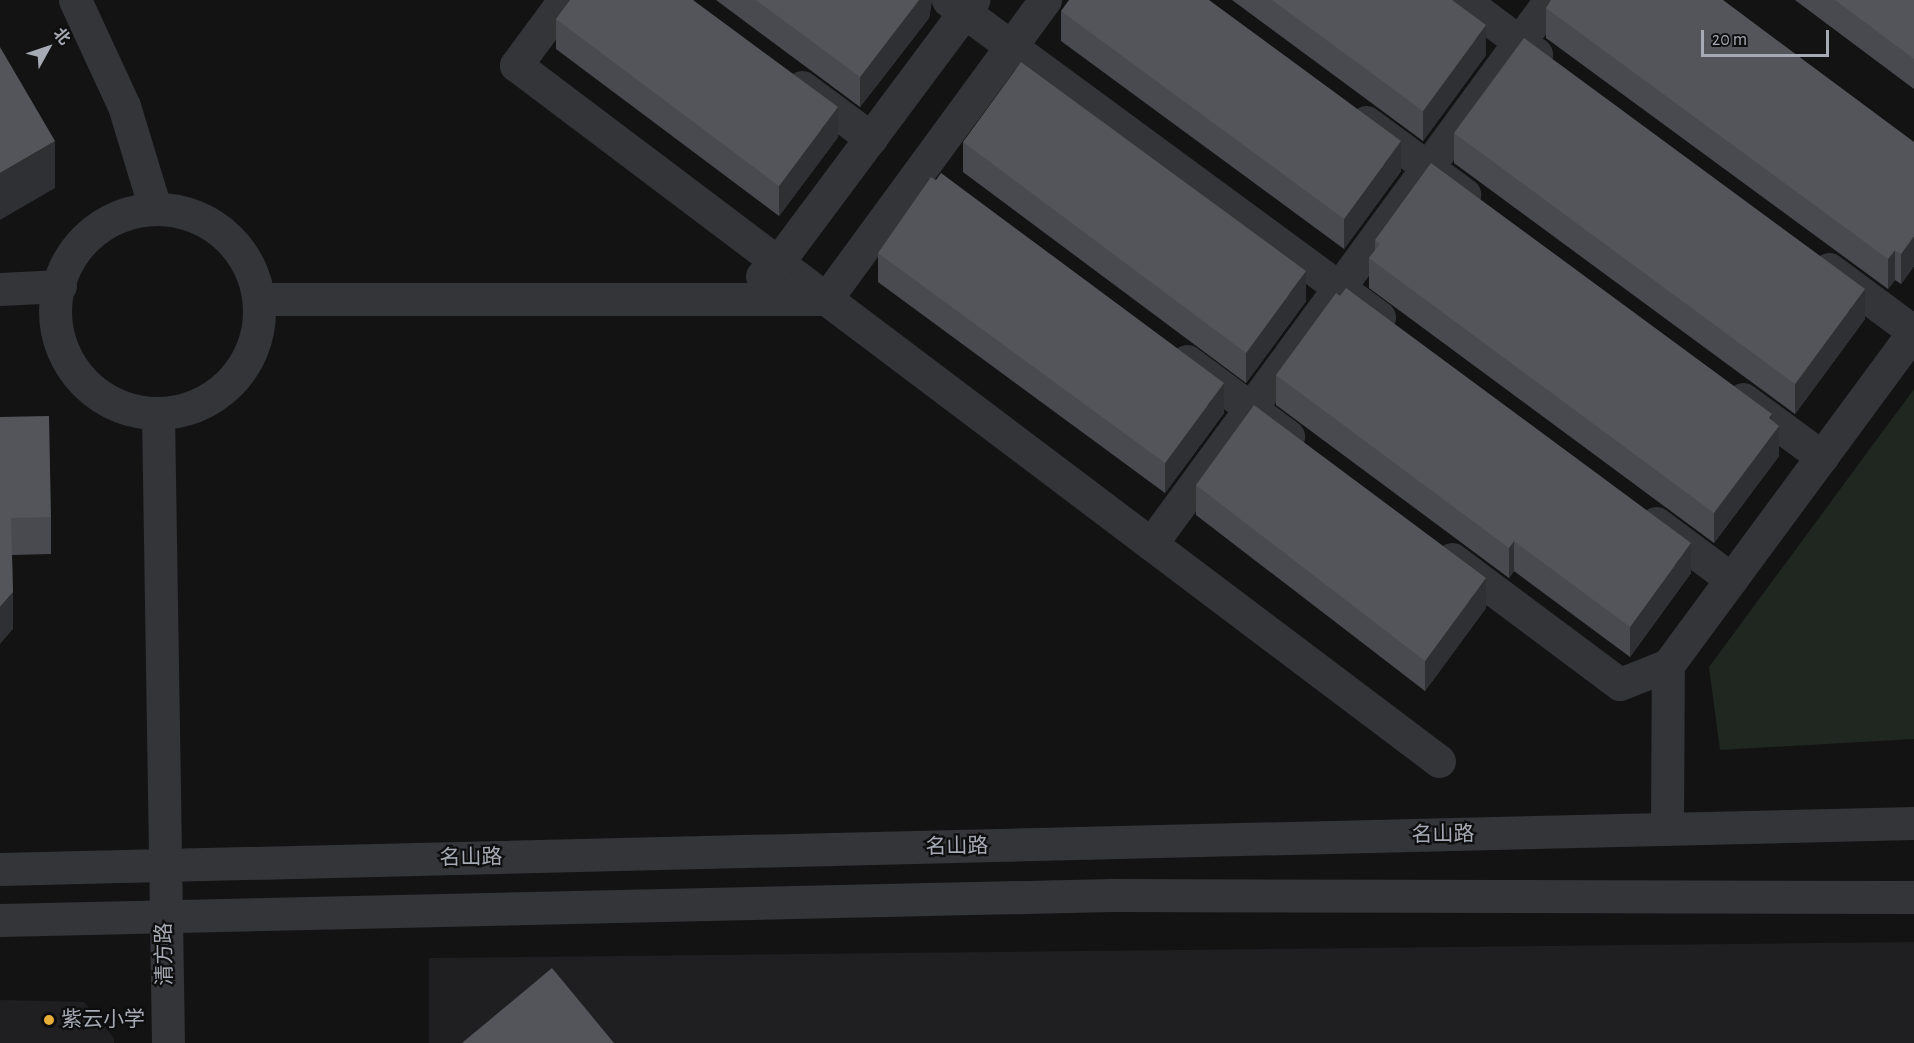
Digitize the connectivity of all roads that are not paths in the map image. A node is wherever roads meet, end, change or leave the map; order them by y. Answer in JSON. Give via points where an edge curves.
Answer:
{"nodes":[{"id":1,"x":75,"y":0,"type":"edge"},
{"id":2,"x":564,"y":0,"type":"edge"},
{"id":3,"x":1045,"y":0,"type":"edge"},
{"id":4,"x":1462,"y":0,"type":"edge"},
{"id":5,"x":1550,"y":0,"type":"edge"},
{"id":6,"x":961,"y":4,"type":"edge"},
{"id":7,"x":1519,"y":42,"type":"junction"},
{"id":8,"x":1011,"y":46,"type":"junction"},
{"id":9,"x":777,"y":69,"type":"edge"},
{"id":10,"x":1558,"y":70,"type":"edge"},
{"id":11,"x":1342,"y":104,"type":"edge"},
{"id":12,"x":871,"y":138,"type":"junction"},
{"id":13,"x":923,"y":166,"type":"junction"},
{"id":14,"x":1427,"y":167,"type":"junction"},
{"id":15,"x":951,"y":187,"type":"edge"},
{"id":16,"x":155,"y":208,"type":"junction"},
{"id":17,"x":1485,"y":209,"type":"edge"},
{"id":18,"x":1808,"y":254,"type":"edge"},
{"id":19,"x":778,"y":262,"type":"junction"},
{"id":20,"x":60,"y":286,"type":"junction"},
{"id":21,"x":1339,"y":288,"type":"junction"},
{"id":22,"x":0,"y":289,"type":"edge"},
{"id":23,"x":735,"y":298,"type":"junction"},
{"id":24,"x":826,"y":298,"type":"junction"},
{"id":25,"x":260,"y":299,"type":"junction"},
{"id":26,"x":1914,"y":331,"type":"edge"},
{"id":27,"x":1406,"y":337,"type":"edge"},
{"id":28,"x":1163,"y":344,"type":"edge"},
{"id":29,"x":1716,"y":379,"type":"edge"},
{"id":30,"x":1250,"y":408,"type":"junction"},
{"id":31,"x":158,"y":414,"type":"junction"},
{"id":32,"x":1822,"y":457,"type":"junction"},
{"id":33,"x":1317,"y":458,"type":"edge"},
{"id":34,"x":1636,"y":508,"type":"edge"},
{"id":35,"x":1430,"y":542,"type":"edge"},
{"id":36,"x":1151,"y":544,"type":"junction"},
{"id":37,"x":1731,"y":579,"type":"junction"},
{"id":38,"x":1668,"y":665,"type":"junction"},
{"id":39,"x":1439,"y":761,"type":"dead end"},
{"id":40,"x":1914,"y":824,"type":"edge"},
{"id":41,"x":1667,"y":830,"type":"junction"},
{"id":42,"x":163,"y":866,"type":"junction"},
{"id":43,"x":0,"y":869,"type":"edge"},
{"id":44,"x":1914,"y":897,"type":"edge"},
{"id":45,"x":164,"y":919,"type":"junction"},
{"id":46,"x":0,"y":920,"type":"edge"},
{"id":47,"x":168,"y":1043,"type":"edge"}],
"edges":[{"from":1,"to":16,"type":"street","via":[[124,106]]},
{"from":2,"to":19,"type":"street","via":[[516,65]]},
{"from":3,"to":8,"type":"street"},
{"from":4,"to":7,"type":"street"},
{"from":5,"to":7,"type":"street"},
{"from":6,"to":8,"type":"street"},
{"from":6,"to":12,"type":"street"},
{"from":7,"to":10,"type":"street"},
{"from":7,"to":14,"type":"street"},
{"from":8,"to":13,"type":"street"},
{"from":8,"to":21,"type":"street"},
{"from":9,"to":12,"type":"street"},
{"from":11,"to":14,"type":"street"},
{"from":12,"to":19,"type":"street"},
{"from":13,"to":15,"type":"street"},
{"from":13,"to":24,"type":"street"},
{"from":14,"to":17,"type":"street"},
{"from":14,"to":21,"type":"street"},
{"from":16,"to":20,"type":"street","via":[[120,214],[90,233],[64,265]]},
{"from":16,"to":25,"type":"street","via":[[191,214],[222,231],[246,258]]},
{"from":18,"to":26,"type":"street"},
{"from":19,"to":23,"type":"street"},
{"from":19,"to":24,"type":"street"},
{"from":20,"to":22,"type":"street"},
{"from":20,"to":31,"type":"street","via":[[54,306],[61,347],[83,382],[117,406]]},
{"from":21,"to":27,"type":"street"},
{"from":21,"to":30,"type":"street"},
{"from":23,"to":24,"type":"street"},
{"from":23,"to":25,"type":"street"},
{"from":24,"to":36,"type":"street"},
{"from":25,"to":31,"type":"street","via":[[256,342],[235,379],[200,405]]},
{"from":26,"to":32,"type":"street"},
{"from":28,"to":30,"type":"street"},
{"from":29,"to":32,"type":"street"},
{"from":30,"to":33,"type":"street"},
{"from":30,"to":36,"type":"street"},
{"from":31,"to":42,"type":"street","name":"清方路"},
{"from":32,"to":37,"type":"street"},
{"from":34,"to":37,"type":"street"},
{"from":35,"to":38,"type":"street","via":[[1620,684]]},
{"from":36,"to":39,"type":"street"},
{"from":37,"to":38,"type":"street"},
{"from":38,"to":41,"type":"street"},
{"from":40,"to":41,"type":"street","name":"名山路"},
{"from":41,"to":42,"type":"street","name":"名山路"},
{"from":42,"to":43,"type":"street","name":"名山路"},
{"from":42,"to":45,"type":"street","name":"清方路"},
{"from":44,"to":45,"type":"street","via":[[1112,895]]},
{"from":45,"to":46,"type":"street"},
{"from":45,"to":47,"type":"street","name":"清方路"}]}
